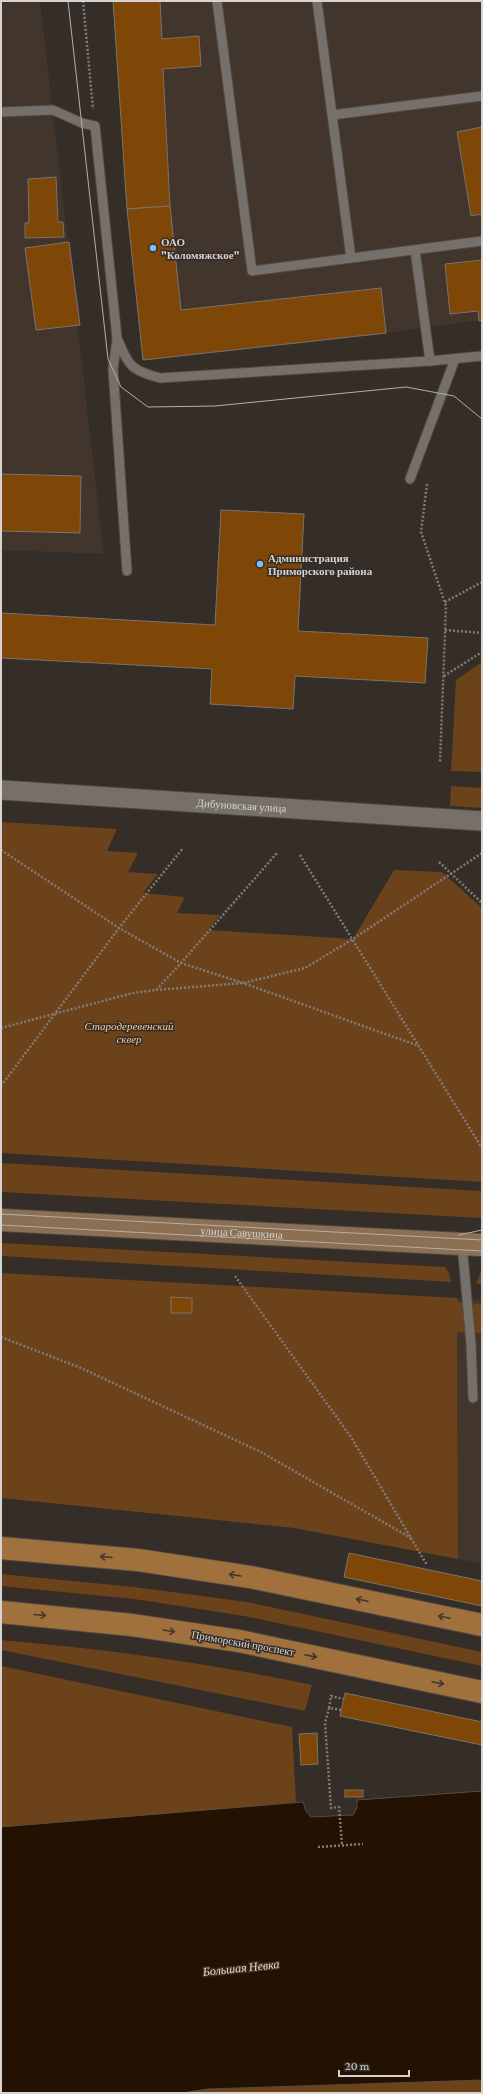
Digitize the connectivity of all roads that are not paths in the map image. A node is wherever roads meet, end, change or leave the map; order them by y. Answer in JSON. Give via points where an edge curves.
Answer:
{"nodes":[{"id":1,"x":216,"y":1,"type":"edge"},
{"id":2,"x":317,"y":1,"type":"edge"},
{"id":3,"x":482,"y":96,"type":"edge"},
{"id":4,"x":1,"y":112,"type":"edge"},
{"id":5,"x":332,"y":116,"type":"junction"},
{"id":6,"x":482,"y":241,"type":"edge"},
{"id":7,"x":415,"y":250,"type":"junction"},
{"id":8,"x":351,"y":258,"type":"junction"},
{"id":9,"x":117,"y":338,"type":"junction"},
{"id":10,"x":482,"y":356,"type":"edge"},
{"id":11,"x":455,"y":359,"type":"junction"},
{"id":12,"x":430,"y":362,"type":"junction"},
{"id":13,"x":410,"y":479,"type":"dead end"},
{"id":14,"x":127,"y":571,"type":"dead end"},
{"id":15,"x":1,"y":790,"type":"edge"},
{"id":16,"x":482,"y":821,"type":"edge"},
{"id":17,"x":1,"y":1220,"type":"edge"},
{"id":18,"x":472,"y":1245,"type":"edge"},
{"id":19,"x":473,"y":1398,"type":"dead end"},
{"id":20,"x":1,"y":1548,"type":"edge"},
{"id":21,"x":1,"y":1612,"type":"edge"},
{"id":22,"x":482,"y":1625,"type":"edge"},
{"id":23,"x":482,"y":1692,"type":"edge"}],
"edges":[{"from":1,"to":8,"type":"lane","via":[[252,271]]},
{"from":2,"to":5,"type":"lane"},
{"from":3,"to":5,"type":"lane"},
{"from":4,"to":9,"type":"lane","via":[[52,110],[95,126]]},
{"from":5,"to":8,"type":"lane"},
{"from":6,"to":7,"type":"lane"},
{"from":7,"to":8,"type":"lane"},
{"from":7,"to":12,"type":"lane"},
{"from":9,"to":12,"type":"lane","via":[[127,362],[139,372],[160,378]]},
{"from":9,"to":14,"type":"lane","via":[[113,369]]},
{"from":10,"to":11,"type":"lane"},
{"from":11,"to":12,"type":"lane"},
{"from":11,"to":13,"type":"lane"},
{"from":15,"to":16,"type":"street","name":"Дибуновская улица"},
{"from":17,"to":18,"type":"main road","name":"улица Савушкина"},
{"from":18,"to":19,"type":"lane","via":[[464,1250],[472,1344]]},
{"from":22,"to":20,"type":"main road","one_way":true,"via":[[235,1575],[138,1560]]},
{"from":21,"to":23,"type":"main road","name":"Приморский проспект","one_way":true,"via":[[132,1625],[239,1641]]}]}
